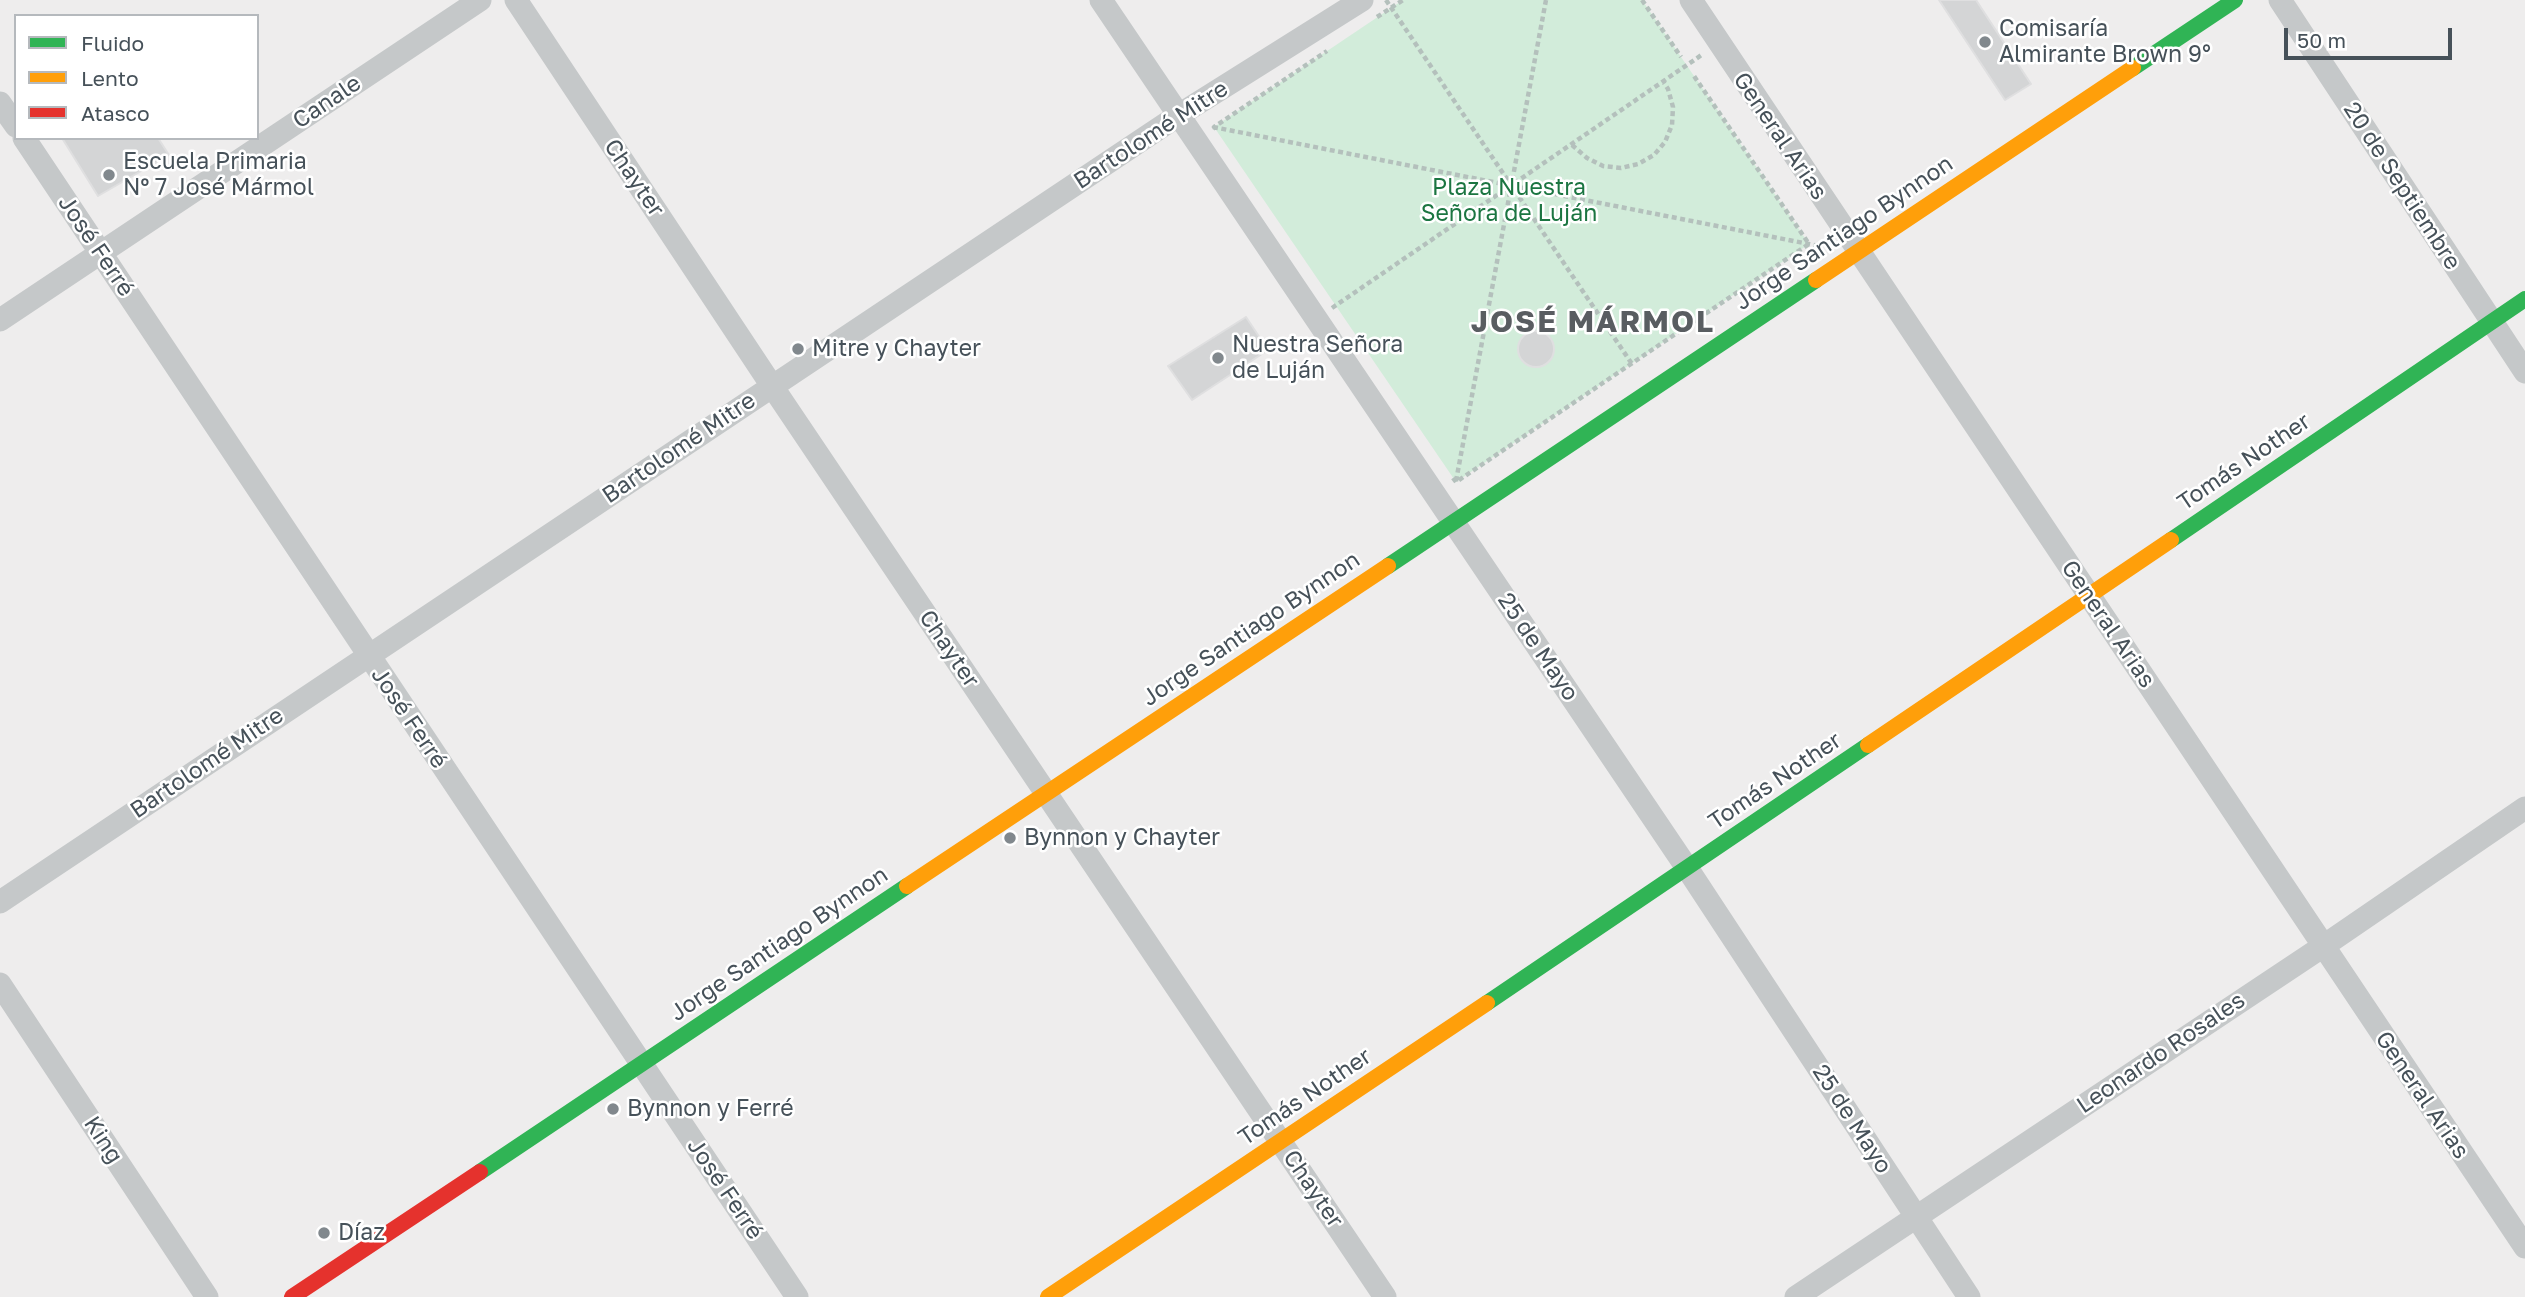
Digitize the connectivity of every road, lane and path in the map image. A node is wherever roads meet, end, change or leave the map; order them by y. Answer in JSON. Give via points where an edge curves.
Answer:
{"nodes":[{"id":1,"x":480,"y":0,"type":"edge"},
{"id":2,"x":516,"y":0,"type":"edge"},
{"id":3,"x":1101,"y":0,"type":"edge"},
{"id":4,"x":1362,"y":0,"type":"edge"},
{"id":5,"x":1386,"y":0,"type":"edge"},
{"id":6,"x":1403,"y":0,"type":"edge"},
{"id":7,"x":1546,"y":0,"type":"edge"},
{"id":8,"x":1642,"y":0,"type":"edge"},
{"id":9,"x":1691,"y":0,"type":"edge"},
{"id":10,"x":2235,"y":0,"type":"edge"},
{"id":11,"x":2280,"y":0,"type":"edge"},
{"id":12,"x":1391,"y":8,"type":"junction"},
{"id":13,"x":1369,"y":23,"type":"dead end"},
{"id":14,"x":1718,"y":44,"type":"junction"},
{"id":15,"x":1336,"y":45,"type":"dead end"},
{"id":16,"x":1681,"y":57,"type":"dead end"},
{"id":17,"x":1694,"y":76,"type":"dead end"},
{"id":18,"x":1664,"y":83,"type":"junction"},
{"id":19,"x":0,"y":103,"type":"edge"},
{"id":20,"x":1179,"y":115,"type":"junction"},
{"id":21,"x":14,"y":124,"type":"edge"},
{"id":22,"x":1214,"y":127,"type":"junction"},
{"id":23,"x":1222,"y":138,"type":"dead end"},
{"id":24,"x":25,"y":140,"type":"edge"},
{"id":25,"x":1572,"y":145,"type":"junction"},
{"id":26,"x":1511,"y":186,"type":"junction"},
{"id":27,"x":1809,"y":244,"type":"junction"},
{"id":28,"x":1821,"y":246,"type":"dead end"},
{"id":29,"x":1857,"y":251,"type":"junction"},
{"id":30,"x":100,"y":253,"type":"junction"},
{"id":31,"x":1328,"y":294,"type":"dead end"},
{"id":32,"x":2525,"y":299,"type":"edge"},
{"id":33,"x":1326,"y":311,"type":"junction"},
{"id":34,"x":1343,"y":316,"type":"dead end"},
{"id":35,"x":0,"y":320,"type":"edge"},
{"id":36,"x":2491,"y":321,"type":"junction"},
{"id":37,"x":1632,"y":363,"type":"junction"},
{"id":38,"x":2525,"y":372,"type":"edge"},
{"id":39,"x":772,"y":386,"type":"junction"},
{"id":40,"x":1650,"y":391,"type":"junction"},
{"id":41,"x":1448,"y":471,"type":"dead end"},
{"id":42,"x":1456,"y":482,"type":"junction"},
{"id":43,"x":1454,"y":522,"type":"junction"},
{"id":44,"x":2089,"y":595,"type":"junction"},
{"id":45,"x":368,"y":656,"type":"junction"},
{"id":46,"x":1046,"y":793,"type":"junction"},
{"id":47,"x":2525,"y":808,"type":"edge"},
{"id":48,"x":1687,"y":868,"type":"junction"},
{"id":49,"x":0,"y":902,"type":"edge"},
{"id":50,"x":2322,"y":947,"type":"junction"},
{"id":51,"x":0,"y":984,"type":"edge"},
{"id":52,"x":640,"y":1064,"type":"junction"},
{"id":53,"x":1280,"y":1141,"type":"junction"},
{"id":54,"x":1916,"y":1216,"type":"junction"},
{"id":55,"x":2525,"y":1247,"type":"edge"},
{"id":56,"x":206,"y":1297,"type":"edge"},
{"id":57,"x":292,"y":1297,"type":"edge"},
{"id":58,"x":797,"y":1297,"type":"edge"},
{"id":59,"x":1048,"y":1297,"type":"edge"},
{"id":60,"x":1385,"y":1297,"type":"edge"},
{"id":61,"x":1797,"y":1297,"type":"edge"},
{"id":62,"x":1969,"y":1297,"type":"edge"}],
"edges":[{"from":1,"to":30,"type":"street","name":"Canale"},
{"from":2,"to":39,"type":"street","name":"Chayter"},
{"from":3,"to":20,"type":"street","name":"25 de Mayo"},
{"from":4,"to":20,"type":"street","name":"Bartolomé Mitre"},
{"from":5,"to":12,"type":"path"},
{"from":6,"to":12,"type":"path"},
{"from":7,"to":26,"type":"path"},
{"from":8,"to":16,"type":"path"},
{"from":9,"to":14,"type":"street","name":"General Arias"},
{"from":10,"to":29,"type":"street","name":"Jorge Santiago Bynnon"},
{"from":11,"to":36,"type":"street","name":"20 de Septiembre"},
{"from":12,"to":13,"type":"path"},
{"from":12,"to":26,"type":"path"},
{"from":14,"to":18,"type":"path"},
{"from":14,"to":29,"type":"street","name":"General Arias"},
{"from":15,"to":22,"type":"path"},
{"from":17,"to":27,"type":"path"},
{"from":18,"to":25,"type":"path"},
{"from":18,"to":25,"type":"path","via":[[1673,107],[1672,125],[1654,155],[1638,164],[1612,167],[1587,158]]},
{"from":19,"to":21,"type":"street"},
{"from":20,"to":22,"type":"path"},
{"from":20,"to":33,"type":"street","name":"25 de Mayo"},
{"from":20,"to":39,"type":"street","name":"Bartolomé Mitre"},
{"from":22,"to":23,"type":"path"},
{"from":22,"to":26,"type":"path"},
{"from":24,"to":30,"type":"street","name":"José Ferré"},
{"from":25,"to":26,"type":"path"},
{"from":26,"to":27,"type":"path"},
{"from":26,"to":33,"type":"path"},
{"from":26,"to":37,"type":"path"},
{"from":26,"to":42,"type":"path"},
{"from":27,"to":28,"type":"path"},
{"from":27,"to":37,"type":"path"},
{"from":29,"to":40,"type":"street","name":"Jorge Santiago Bynnon"},
{"from":29,"to":44,"type":"street","name":"General Arias"},
{"from":30,"to":35,"type":"street","name":"Canale"},
{"from":30,"to":45,"type":"street","name":"José Ferré"},
{"from":31,"to":33,"type":"path"},
{"from":32,"to":36,"type":"street","name":"Tomás Nother"},
{"from":33,"to":34,"type":"path"},
{"from":33,"to":43,"type":"street","name":"25 de Mayo"},
{"from":36,"to":38,"type":"street","name":"20 de Septiembre"},
{"from":36,"to":44,"type":"street","name":"Tomás Nother"},
{"from":37,"to":40,"type":"path"},
{"from":37,"to":42,"type":"path"},
{"from":39,"to":45,"type":"street","name":"Bartolomé Mitre"},
{"from":39,"to":46,"type":"street","name":"Chayter"},
{"from":40,"to":43,"type":"street","name":"Jorge Santiago Bynnon"},
{"from":41,"to":42,"type":"path"},
{"from":42,"to":43,"type":"path"},
{"from":43,"to":46,"type":"street","name":"Jorge Santiago Bynnon"},
{"from":43,"to":48,"type":"street","name":"25 de Mayo"},
{"from":44,"to":48,"type":"street","name":"Tomás Nother"},
{"from":44,"to":50,"type":"street","name":"General Arias"},
{"from":45,"to":49,"type":"street","name":"Bartolomé Mitre"},
{"from":45,"to":52,"type":"street","name":"José Ferré"},
{"from":46,"to":52,"type":"street","name":"Jorge Santiago Bynnon"},
{"from":46,"to":53,"type":"street","name":"Chayter"},
{"from":47,"to":50,"type":"street","name":"Leonardo Rosales"},
{"from":48,"to":53,"type":"street","name":"Tomás Nother"},
{"from":48,"to":54,"type":"street","name":"25 de Mayo"},
{"from":50,"to":54,"type":"street","name":"Leonardo Rosales"},
{"from":50,"to":55,"type":"street","name":"General Arias"},
{"from":51,"to":56,"type":"street","name":"King"},
{"from":52,"to":57,"type":"street","name":"Jorge Santiago Bynnon"},
{"from":52,"to":58,"type":"street","name":"José Ferré"},
{"from":53,"to":59,"type":"street","name":"Tomás Nother"},
{"from":53,"to":60,"type":"street","name":"Chayter"},
{"from":54,"to":61,"type":"street","name":"Leonardo Rosales"},
{"from":54,"to":62,"type":"street","name":"25 de Mayo"}]}
